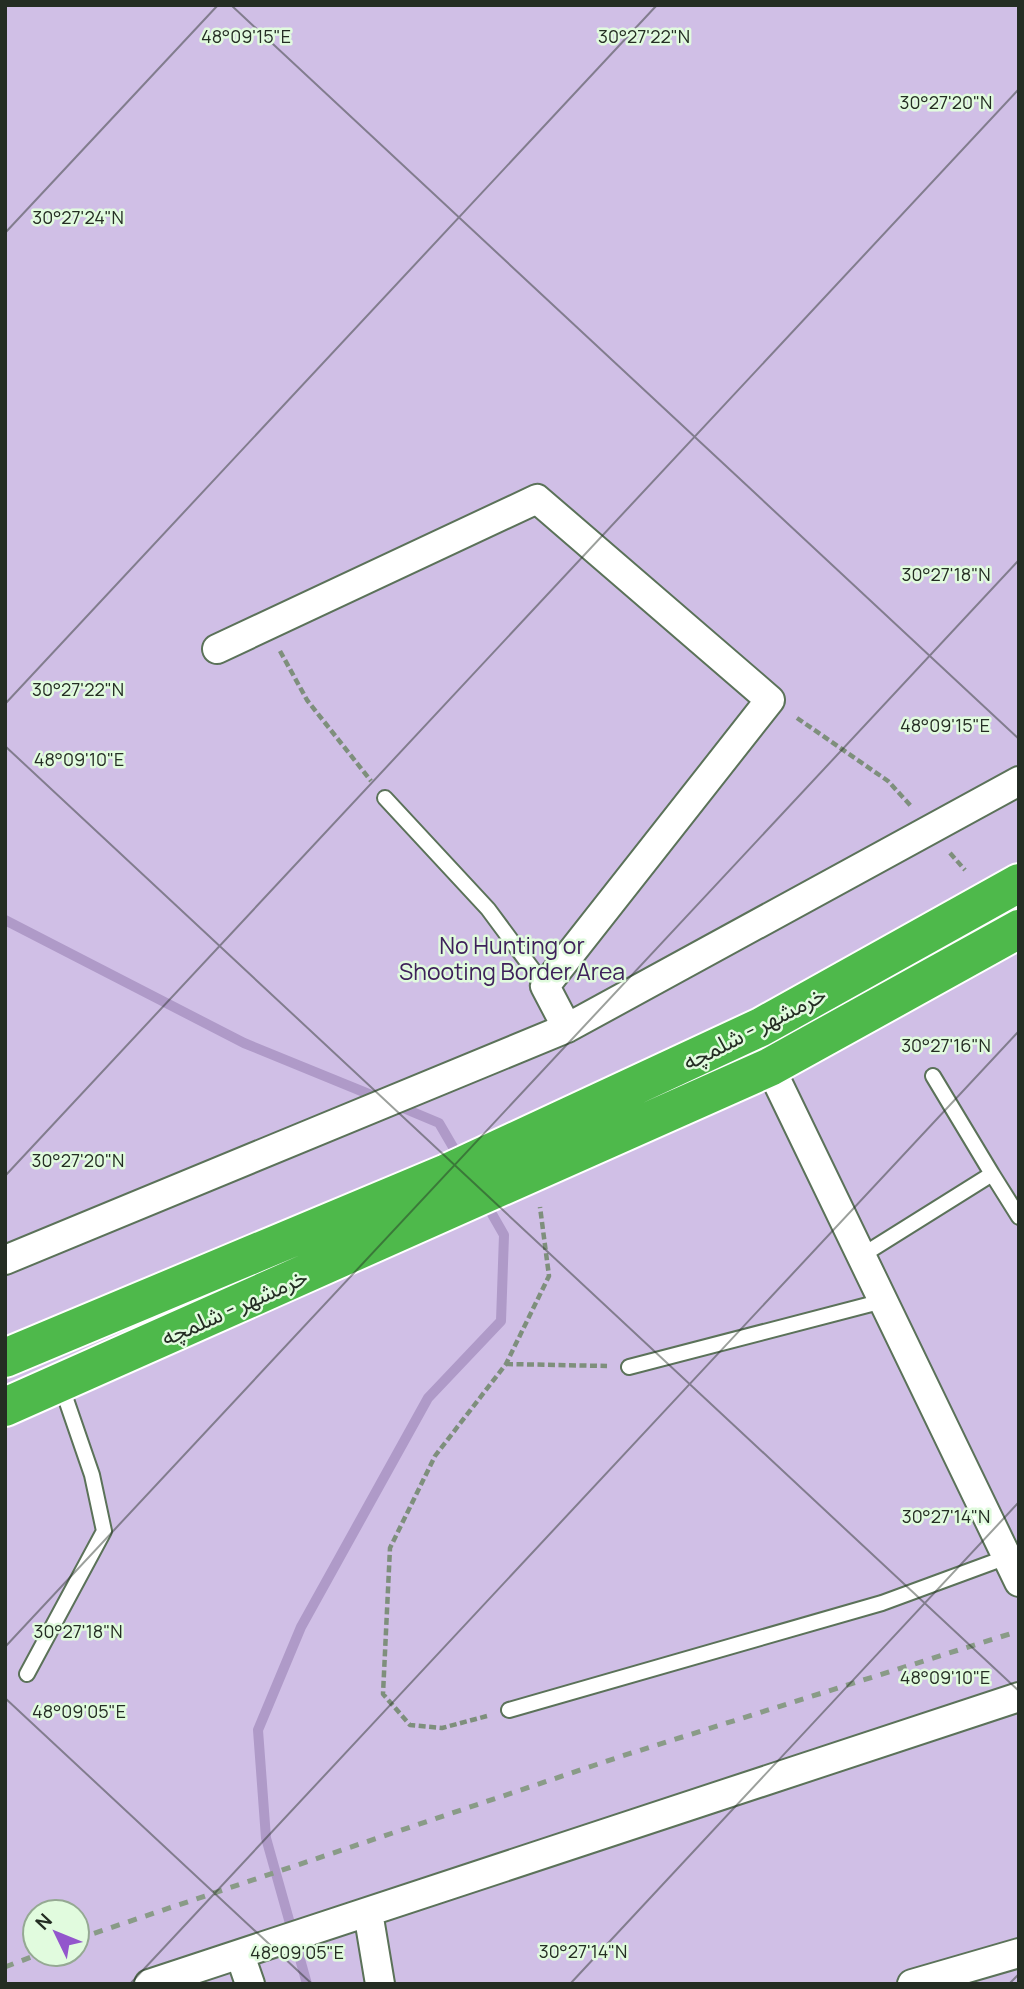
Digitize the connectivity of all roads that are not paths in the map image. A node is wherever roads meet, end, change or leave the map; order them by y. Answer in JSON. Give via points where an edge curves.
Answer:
{"nodes":[{"id":1,"x":217,"y":649,"type":"dead end"},
{"id":2,"x":1019,"y":781,"type":"edge"},
{"id":3,"x":385,"y":799,"type":"road end"},
{"id":4,"x":1004,"y":891,"type":"edge"},
{"id":5,"x":1019,"y":929,"type":"edge"},
{"id":6,"x":545,"y":986,"type":"junction"},
{"id":7,"x":567,"y":1028,"type":"junction"},
{"id":8,"x":770,"y":1067,"type":"junction"},
{"id":9,"x":933,"y":1076,"type":"dead end"},
{"id":10,"x":490,"y":1172,"type":"junction"},
{"id":11,"x":992,"y":1174,"type":"junction"},
{"id":12,"x":454,"y":1189,"type":"junction"},
{"id":13,"x":1019,"y":1217,"type":"edge"},
{"id":14,"x":861,"y":1256,"type":"junction"},
{"id":15,"x":5,"y":1260,"type":"edge"},
{"id":16,"x":883,"y":1301,"type":"junction"},
{"id":17,"x":5,"y":1358,"type":"edge"},
{"id":18,"x":629,"y":1367,"type":"road end"},
{"id":19,"x":60,"y":1383,"type":"junction"},
{"id":20,"x":5,"y":1407,"type":"edge"},
{"id":21,"x":1013,"y":1570,"type":"edge"},
{"id":22,"x":27,"y":1674,"type":"dead end"},
{"id":23,"x":1019,"y":1697,"type":"edge"},
{"id":24,"x":509,"y":1710,"type":"road end"},
{"id":25,"x":368,"y":1912,"type":"junction"},
{"id":26,"x":253,"y":1950,"type":"junction"},
{"id":27,"x":1019,"y":1953,"type":"edge"},
{"id":28,"x":149,"y":1984,"type":"edge"},
{"id":29,"x":250,"y":1984,"type":"edge"},
{"id":30,"x":380,"y":1984,"type":"edge"},
{"id":31,"x":912,"y":1984,"type":"edge"}],
"edges":[{"from":1,"to":6,"type":"street","via":[[537,499],[770,700]]},
{"from":2,"to":7,"type":"street"},
{"from":3,"to":6,"type":"lane","via":[[488,909]]},
{"from":4,"to":10,"type":"highway","name":"خرمشهر - شلمچه"},
{"from":5,"to":8,"type":"highway","name":"خرمشهر - شلمچه"},
{"from":6,"to":7,"type":"street"},
{"from":7,"to":15,"type":"street"},
{"from":8,"to":10,"type":"highway","name":"خرمشهر - شلمچه","via":[[534,1172]]},
{"from":8,"to":14,"type":"street"},
{"from":9,"to":11,"type":"lane"},
{"from":10,"to":12,"type":"highway"},
{"from":11,"to":13,"type":"lane"},
{"from":11,"to":14,"type":"lane"},
{"from":12,"to":17,"type":"highway","name":"خرمشهر - شلمچه"},
{"from":12,"to":19,"type":"highway","name":"خرمشهر - شلمچه"},
{"from":14,"to":16,"type":"street"},
{"from":16,"to":18,"type":"lane"},
{"from":16,"to":21,"type":"street"},
{"from":19,"to":20,"type":"highway","name":"خرمشهر - شلمچه"},
{"from":19,"to":22,"type":"lane","via":[[92,1475],[104,1531]]},
{"from":21,"to":24,"type":"lane"},
{"from":23,"to":25,"type":"street"},
{"from":25,"to":26,"type":"street"},
{"from":25,"to":30,"type":"street"},
{"from":26,"to":28,"type":"street"},
{"from":26,"to":29,"type":"street"},
{"from":27,"to":31,"type":"street"}]}
